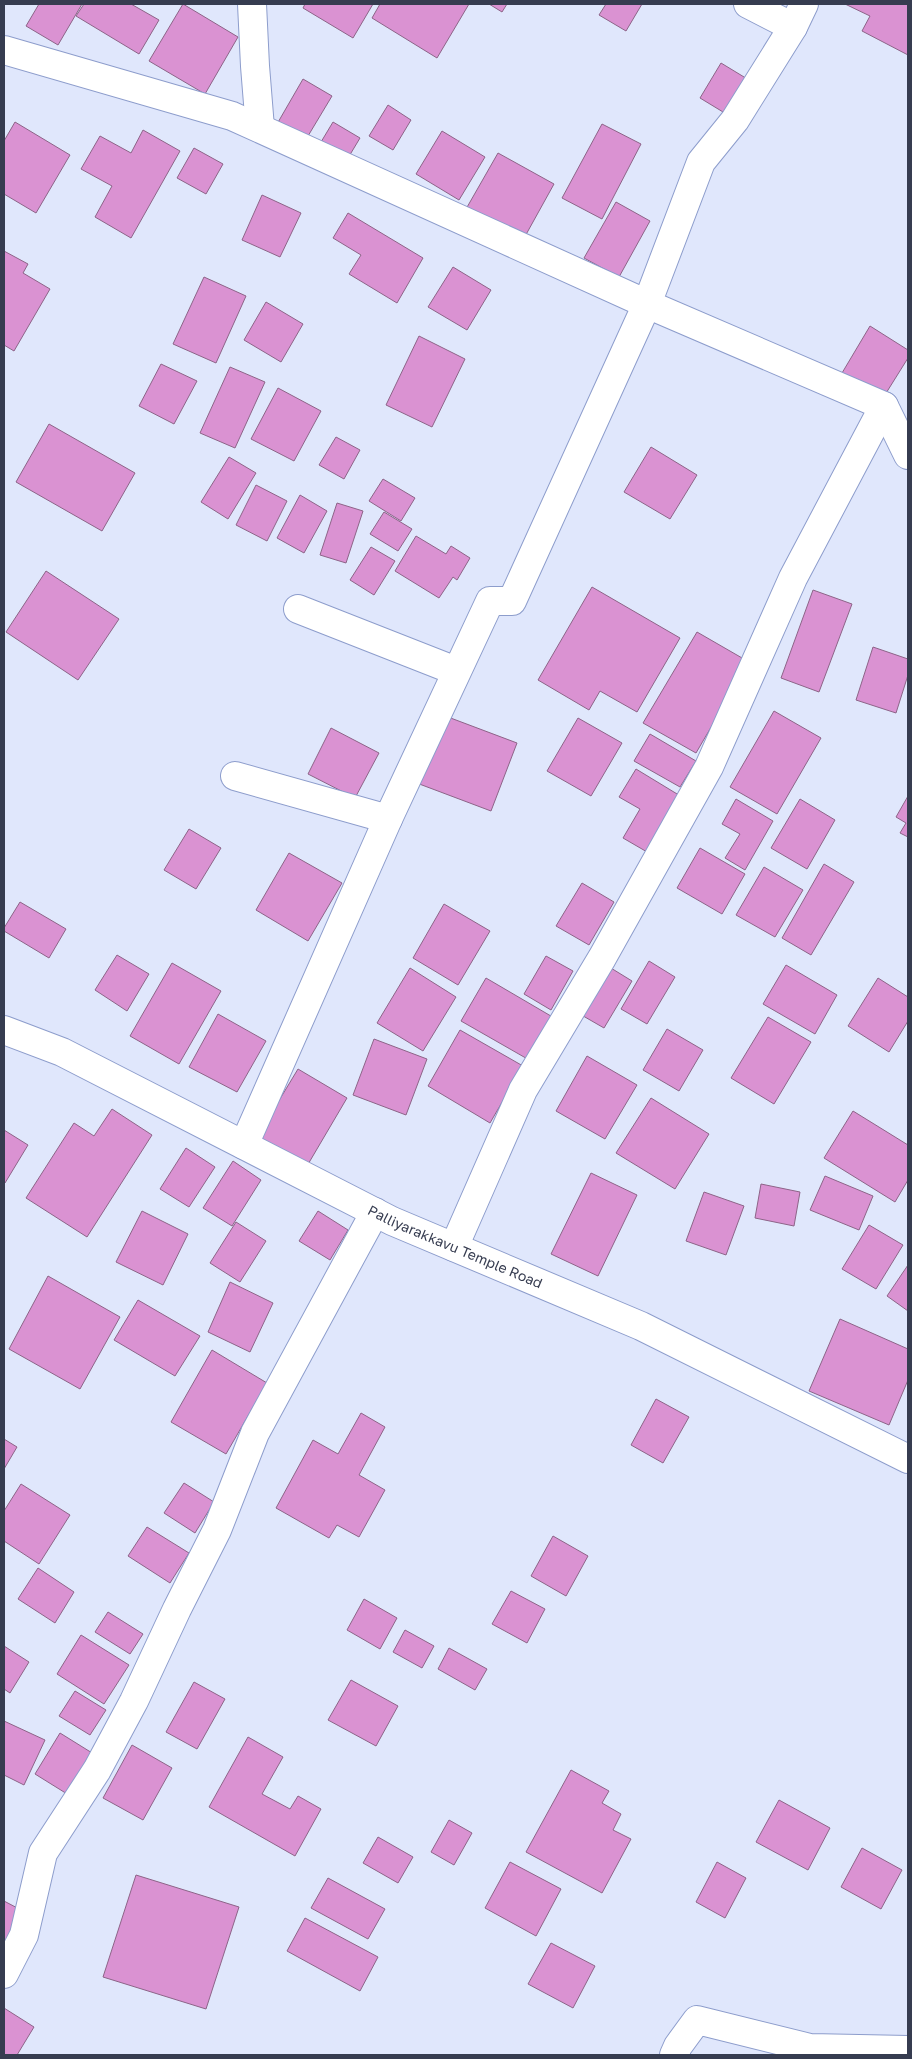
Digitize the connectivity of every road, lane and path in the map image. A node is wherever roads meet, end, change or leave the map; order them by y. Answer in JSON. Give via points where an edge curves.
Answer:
{"nodes":[{"id":1,"x":252,"y":4,"type":"edge"},
{"id":2,"x":748,"y":4,"type":"edge"},
{"id":3,"x":799,"y":15,"type":"edge"},
{"id":4,"x":4,"y":50,"type":"edge"},
{"id":5,"x":260,"y":128,"type":"junction"},
{"id":6,"x":647,"y":304,"type":"junction"},
{"id":7,"x":884,"y":406,"type":"junction"},
{"id":8,"x":908,"y":455,"type":"edge"},
{"id":9,"x":298,"y":609,"type":"dead end"},
{"id":10,"x":456,"y":671,"type":"junction"},
{"id":11,"x":235,"y":776,"type":"dead end"},
{"id":12,"x":388,"y":819,"type":"junction"},
{"id":13,"x":4,"y":1030,"type":"edge"},
{"id":14,"x":244,"y":1145,"type":"junction"},
{"id":15,"x":376,"y":1212,"type":"junction"},
{"id":16,"x":454,"y":1246,"type":"junction"},
{"id":17,"x":908,"y":1459,"type":"edge"},
{"id":18,"x":4,"y":1974,"type":"edge"},
{"id":19,"x":908,"y":2050,"type":"edge"},
{"id":20,"x":674,"y":2055,"type":"edge"}],
"edges":[{"from":1,"to":5,"type":"street"},
{"from":2,"to":3,"type":"street"},
{"from":3,"to":6,"type":"street","via":[[735,120],[701,162]]},
{"from":4,"to":5,"type":"street","via":[[232,116]]},
{"from":5,"to":6,"type":"street"},
{"from":6,"to":7,"type":"street"},
{"from":6,"to":10,"type":"street","via":[[512,601],[490,601]]},
{"from":7,"to":8,"type":"street"},
{"from":7,"to":16,"type":"street","via":[[793,578],[709,768],[523,1090]]},
{"from":9,"to":10,"type":"street"},
{"from":10,"to":12,"type":"street"},
{"from":11,"to":12,"type":"street"},
{"from":12,"to":14,"type":"street"},
{"from":13,"to":14,"type":"street","name":"Palliyarakkavu Temple Road","via":[[62,1052]]},
{"from":14,"to":15,"type":"street","name":"Palliyarakkavu Temple Road"},
{"from":15,"to":16,"type":"street","name":"Palliyarakkavu Temple Road"},
{"from":15,"to":18,"type":"street","via":[[255,1433],[217,1530],[134,1701],[97,1770],[43,1853],[24,1935]]},
{"from":16,"to":17,"type":"street","name":"Palliyarakkavu Temple Road","via":[[641,1326]]},
{"from":19,"to":20,"type":"street","via":[[810,2048],[697,2020]]}]}
